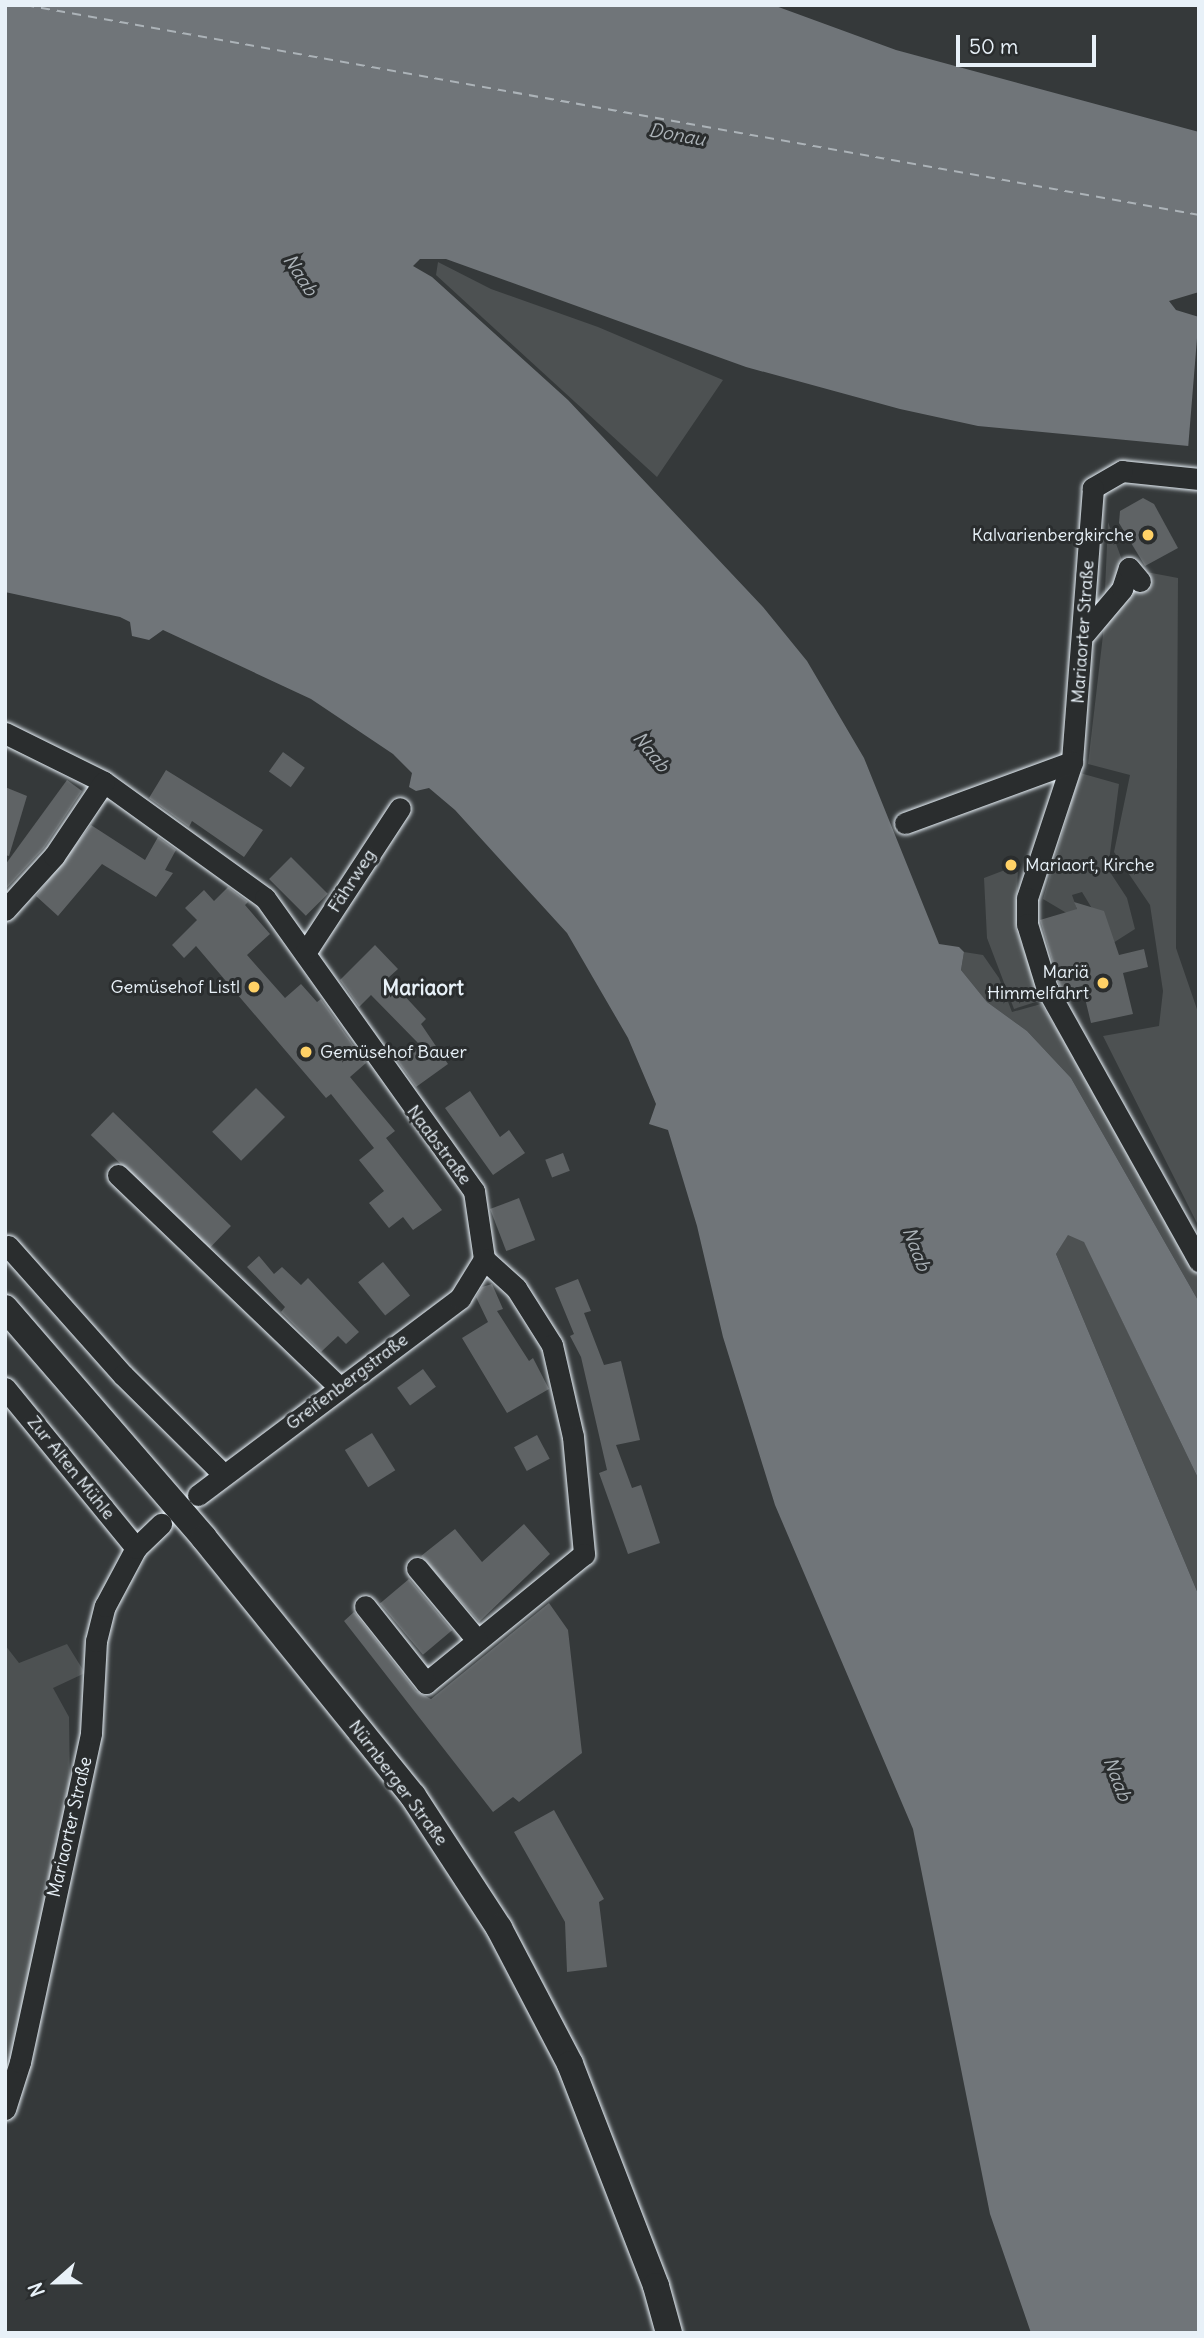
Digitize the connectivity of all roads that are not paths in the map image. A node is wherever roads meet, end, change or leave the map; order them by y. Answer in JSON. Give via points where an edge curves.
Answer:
{"nodes":[{"id":1,"x":1199,"y":479,"type":"edge"},
{"id":2,"x":1140,"y":581,"type":"dead end"},
{"id":3,"x":1085,"y":633,"type":"junction"},
{"id":4,"x":5,"y":733,"type":"edge"},
{"id":5,"x":1072,"y":762,"type":"junction"},
{"id":6,"x":103,"y":782,"type":"junction"},
{"id":7,"x":400,"y":808,"type":"dead end"},
{"id":8,"x":905,"y":822,"type":"dead end"},
{"id":9,"x":5,"y":910,"type":"edge"},
{"id":10,"x":305,"y":953,"type":"junction"},
{"id":11,"x":118,"y":1175,"type":"dead end"},
{"id":12,"x":8,"y":1246,"type":"dead end"},
{"id":13,"x":484,"y":1259,"type":"junction"},
{"id":14,"x":1199,"y":1261,"type":"edge"},
{"id":15,"x":5,"y":1308,"type":"edge"},
{"id":16,"x":340,"y":1387,"type":"junction"},
{"id":17,"x":5,"y":1388,"type":"edge"},
{"id":18,"x":224,"y":1475,"type":"junction"},
{"id":19,"x":198,"y":1495,"type":"dead end"},
{"id":20,"x":161,"y":1524,"type":"dead end"},
{"id":21,"x":136,"y":1548,"type":"junction"},
{"id":22,"x":417,"y":1568,"type":"dead end"},
{"id":23,"x":365,"y":1606,"type":"dead end"},
{"id":24,"x":477,"y":1640,"type":"junction"},
{"id":25,"x":5,"y":2109,"type":"edge"},
{"id":26,"x":669,"y":2333,"type":"edge"}],
"edges":[{"from":1,"to":3,"type":"street","name":"Mariaorter Straße","via":[[1122,471],[1093,488]]},
{"from":2,"to":3,"type":"street","via":[[1129,568],[1122,589]]},
{"from":3,"to":5,"type":"street","name":"Mariaorter Straße"},
{"from":4,"to":6,"type":"street","name":"Naabstraße"},
{"from":5,"to":8,"type":"street"},
{"from":5,"to":14,"type":"street","name":"Mariaorter Straße","via":[[1027,898],[1027,925],[1048,989]]},
{"from":6,"to":9,"type":"street","via":[[54,856]]},
{"from":6,"to":10,"type":"street","name":"Naabstraße","via":[[265,898]]},
{"from":7,"to":10,"type":"street","name":"Fährweg"},
{"from":10,"to":13,"type":"street","name":"Naabstraße","via":[[474,1191]]},
{"from":11,"to":16,"type":"street"},
{"from":12,"to":18,"type":"street","via":[[123,1375]]},
{"from":13,"to":16,"type":"street","name":"Greifenbergstraße","via":[[460,1298]]},
{"from":13,"to":24,"type":"street","via":[[516,1288],[552,1345],[573,1437],[584,1554]]},
{"from":15,"to":26,"type":"main road","name":"Nürnberger Straße","via":[[204,1538],[412,1796],[499,1928],[570,2064],[656,2286]]},
{"from":16,"to":18,"type":"street","name":"Greifenbergstraße"},
{"from":17,"to":21,"type":"street","name":"Zur Alten Mühle"},
{"from":18,"to":19,"type":"street","name":"Greifenbergstraße"},
{"from":20,"to":21,"type":"street"},
{"from":21,"to":25,"type":"street","name":"Mariaorter Straße","via":[[105,1606],[96,1641],[91,1733],[20,2062]]},
{"from":22,"to":24,"type":"street"},
{"from":23,"to":24,"type":"street","via":[[426,1683]]}]}
